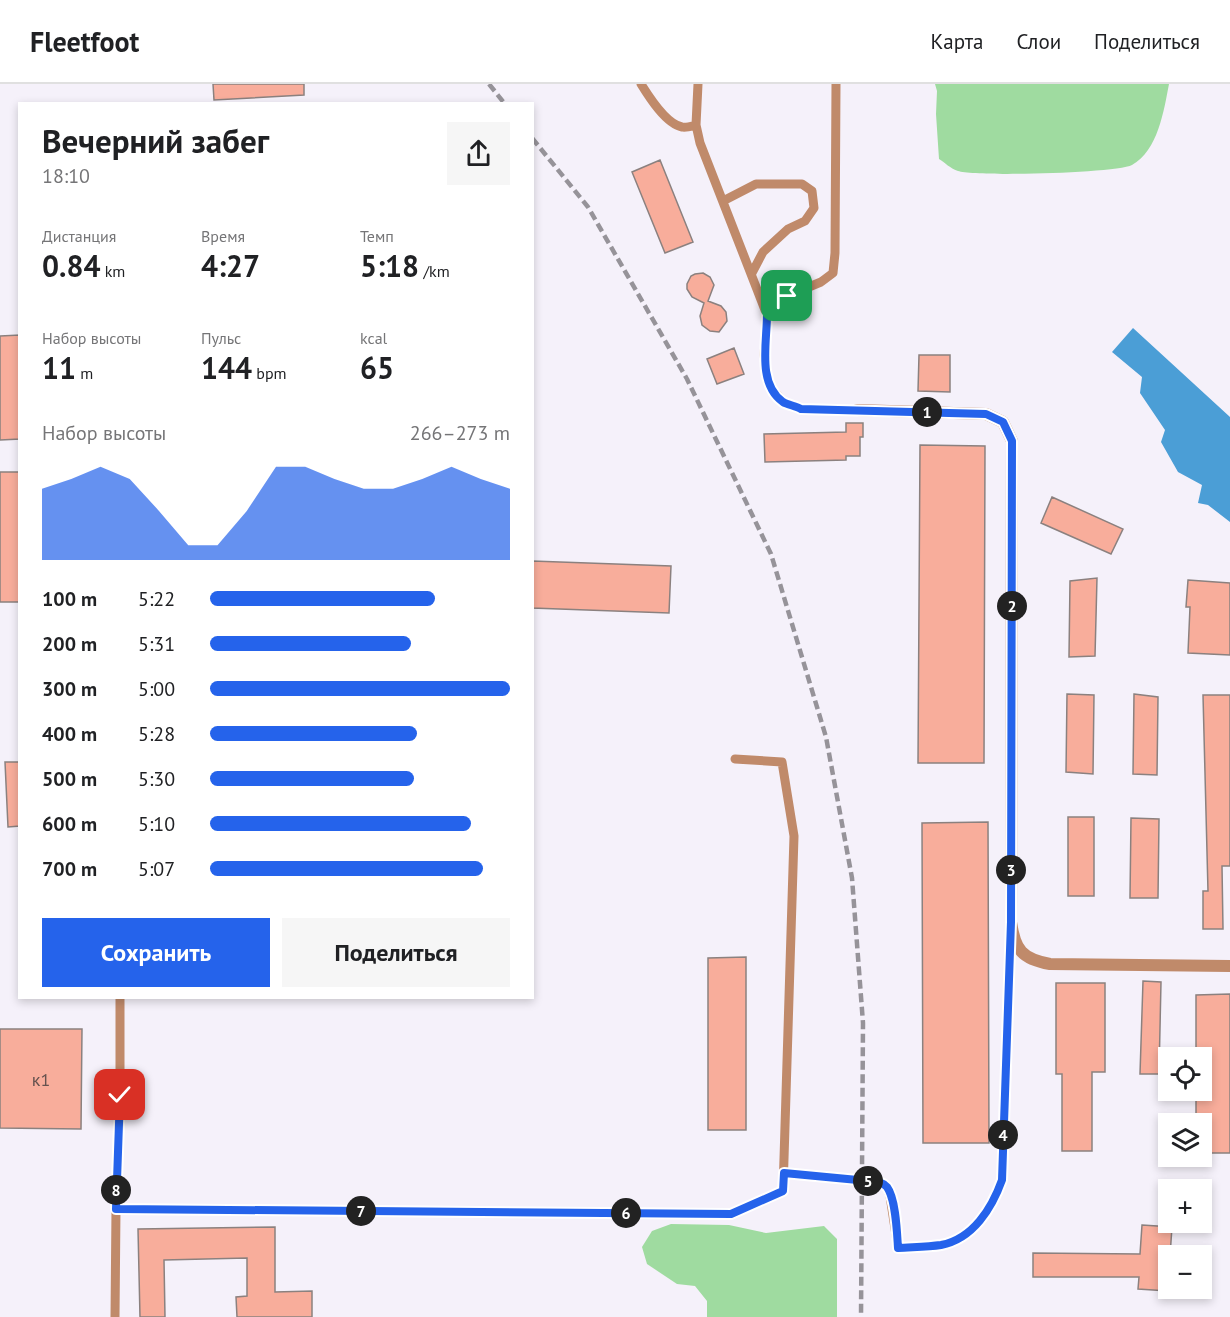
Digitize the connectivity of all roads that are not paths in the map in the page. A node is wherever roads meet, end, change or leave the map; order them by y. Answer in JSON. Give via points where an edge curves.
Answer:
{"nodes":[{"id":1,"x":641,"y":84,"type":"edge"},
{"id":2,"x":698,"y":84,"type":"edge"},
{"id":3,"x":836,"y":84,"type":"edge"},
{"id":4,"x":696,"y":125,"type":"junction"},
{"id":5,"x":723,"y":201,"type":"junction"},
{"id":6,"x":752,"y":273,"type":"junction"},
{"id":7,"x":767,"y":315,"type":"junction"},
{"id":8,"x":857,"y":410,"type":"joint"},
{"id":9,"x":735,"y":759,"type":"dead end"},
{"id":10,"x":1011,"y":922,"type":"junction"},
{"id":11,"x":1230,"y":966,"type":"edge"},
{"id":12,"x":120,"y":999,"type":"edge"},
{"id":13,"x":784,"y":1173,"type":"junction"},
{"id":14,"x":116,"y":1209,"type":"junction"},
{"id":15,"x":114,"y":1317,"type":"edge"}],
"edges":[{"from":1,"to":4,"type":"lane","via":[[655,106],[677,126]]},
{"from":2,"to":4,"type":"lane"},
{"from":3,"to":7,"type":"lane","via":[[833,273],[787,296]]},
{"from":4,"to":5,"type":"lane"},
{"from":5,"to":6,"type":"lane"},
{"from":5,"to":6,"type":"lane","via":[[756,184],[802,184],[812,190],[814,208],[806,221],[788,229],[763,252]]},
{"from":6,"to":7,"type":"lane"},
{"from":7,"to":8,"type":"lane","via":[[767,375],[772,389],[783,401],[801,409]]},
{"from":8,"to":10,"type":"street","via":[[986,414],[1003,422],[1012,441]]},
{"from":9,"to":13,"type":"lane","via":[[782,762],[794,836]]},
{"from":10,"to":11,"type":"street","via":[[1014,941],[1022,954],[1034,961]]},
{"from":10,"to":13,"type":"lane","via":[[1002,1180],[982,1219],[965,1234],[942,1245],[898,1248],[887,1187],[879,1182]]},
{"from":12,"to":14,"type":"lane"},
{"from":13,"to":14,"type":"lane","via":[[783,1191],[731,1214]]},
{"from":14,"to":15,"type":"lane"}]}
